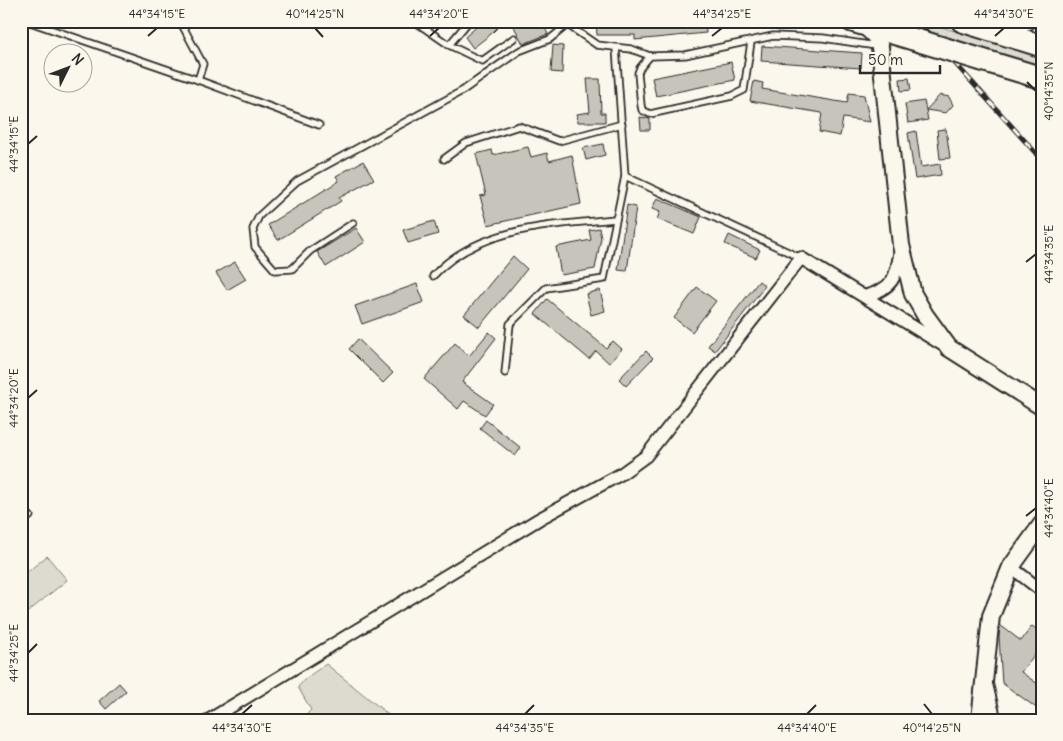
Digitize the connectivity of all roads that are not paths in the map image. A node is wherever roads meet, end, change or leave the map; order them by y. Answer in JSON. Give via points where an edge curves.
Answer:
{"nodes":[{"id":1,"x":27,"y":21,"type":"edge"},
{"id":2,"x":180,"y":21,"type":"edge"},
{"id":3,"x":418,"y":21,"type":"edge"},
{"id":4,"x":469,"y":21,"type":"edge"},
{"id":5,"x":962,"y":21,"type":"edge"},
{"id":6,"x":1028,"y":21,"type":"edge"},
{"id":7,"x":565,"y":23,"type":"edge"},
{"id":8,"x":857,"y":23,"type":"edge"},
{"id":9,"x":997,"y":32,"type":"junction"},
{"id":10,"x":514,"y":38,"type":"dead end"},
{"id":11,"x":913,"y":39,"type":"junction"},
{"id":12,"x":751,"y":42,"type":"junction"},
{"id":13,"x":449,"y":45,"type":"junction"},
{"id":14,"x":1042,"y":46,"type":"edge"},
{"id":15,"x":616,"y":48,"type":"junction"},
{"id":16,"x":881,"y":52,"type":"junction"},
{"id":17,"x":650,"y":56,"type":"junction"},
{"id":18,"x":1042,"y":78,"type":"edge"},
{"id":19,"x":198,"y":80,"type":"junction"},
{"id":20,"x":622,"y":124,"type":"junction"},
{"id":21,"x":318,"y":125,"type":"dead end"},
{"id":22,"x":444,"y":158,"type":"dead end"},
{"id":23,"x":625,"y":176,"type":"junction"},
{"id":24,"x":616,"y":220,"type":"junction"},
{"id":25,"x":353,"y":223,"type":"dead end"},
{"id":26,"x":901,"y":245,"type":"junction"},
{"id":27,"x":802,"y":258,"type":"junction"},
{"id":28,"x":433,"y":276,"type":"dead end"},
{"id":29,"x":866,"y":296,"type":"junction"},
{"id":30,"x":949,"y":348,"type":"junction"},
{"id":31,"x":505,"y":373,"type":"dead end"},
{"id":32,"x":1042,"y":406,"type":"edge"},
{"id":33,"x":30,"y":516,"type":"dead end"},
{"id":34,"x":21,"y":523,"type":"edge"},
{"id":35,"x":1042,"y":524,"type":"edge"},
{"id":36,"x":1011,"y":567,"type":"junction"},
{"id":37,"x":1042,"y":591,"type":"edge"},
{"id":38,"x":984,"y":675,"type":"junction"},
{"id":39,"x":209,"y":720,"type":"edge"},
{"id":40,"x":980,"y":720,"type":"edge"},
{"id":41,"x":995,"y":720,"type":"edge"}],
"edges":[{"from":1,"to":19,"type":"lane"},
{"from":2,"to":19,"type":"lane","via":[[204,64]]},
{"from":3,"to":13,"type":"lane"},
{"from":4,"to":13,"type":"lane"},
{"from":5,"to":9,"type":"highway"},
{"from":6,"to":9,"type":"street"},
{"from":7,"to":15,"type":"lane","via":[[597,45]]},
{"from":7,"to":25,"type":"lane","via":[[550,40],[519,52],[462,91],[297,181],[259,216],[253,229],[255,247],[276,270],[292,269],[310,251]]},
{"from":8,"to":11,"type":"highway"},
{"from":8,"to":16,"type":"street","via":[[875,36]]},
{"from":9,"to":14,"type":"highway"},
{"from":10,"to":13,"type":"lane","via":[[482,61]]},
{"from":11,"to":16,"type":"street"},
{"from":11,"to":18,"type":"highway","bridge":true},
{"from":12,"to":16,"type":"lane","via":[[773,36],[823,38]]},
{"from":12,"to":17,"type":"lane","via":[[685,55]]},
{"from":12,"to":17,"type":"lane","via":[[744,90],[732,96],[650,114],[640,105],[638,73]]},
{"from":15,"to":17,"type":"lane"},
{"from":15,"to":20,"type":"lane"},
{"from":16,"to":26,"type":"street"},
{"from":19,"to":21,"type":"lane"},
{"from":20,"to":22,"type":"lane","via":[[559,141],[518,126],[466,143]]},
{"from":20,"to":23,"type":"lane"},
{"from":23,"to":24,"type":"lane"},
{"from":23,"to":27,"type":"lane"},
{"from":24,"to":28,"type":"lane","via":[[530,227],[480,244],[444,264]]},
{"from":24,"to":31,"type":"lane","via":[[604,279],[546,288],[510,324]]},
{"from":26,"to":29,"type":"street","via":[[895,278],[888,288]]},
{"from":26,"to":30,"type":"street","via":[[913,294]]},
{"from":27,"to":29,"type":"street"},
{"from":27,"to":39,"type":"street","via":[[646,456]]},
{"from":29,"to":30,"type":"street"},
{"from":30,"to":32,"type":"street"},
{"from":33,"to":34,"type":"lane"},
{"from":35,"to":36,"type":"street"},
{"from":36,"to":37,"type":"street"},
{"from":36,"to":38,"type":"street","via":[[990,616]]},
{"from":38,"to":40,"type":"street"},
{"from":38,"to":41,"type":"street"}]}
